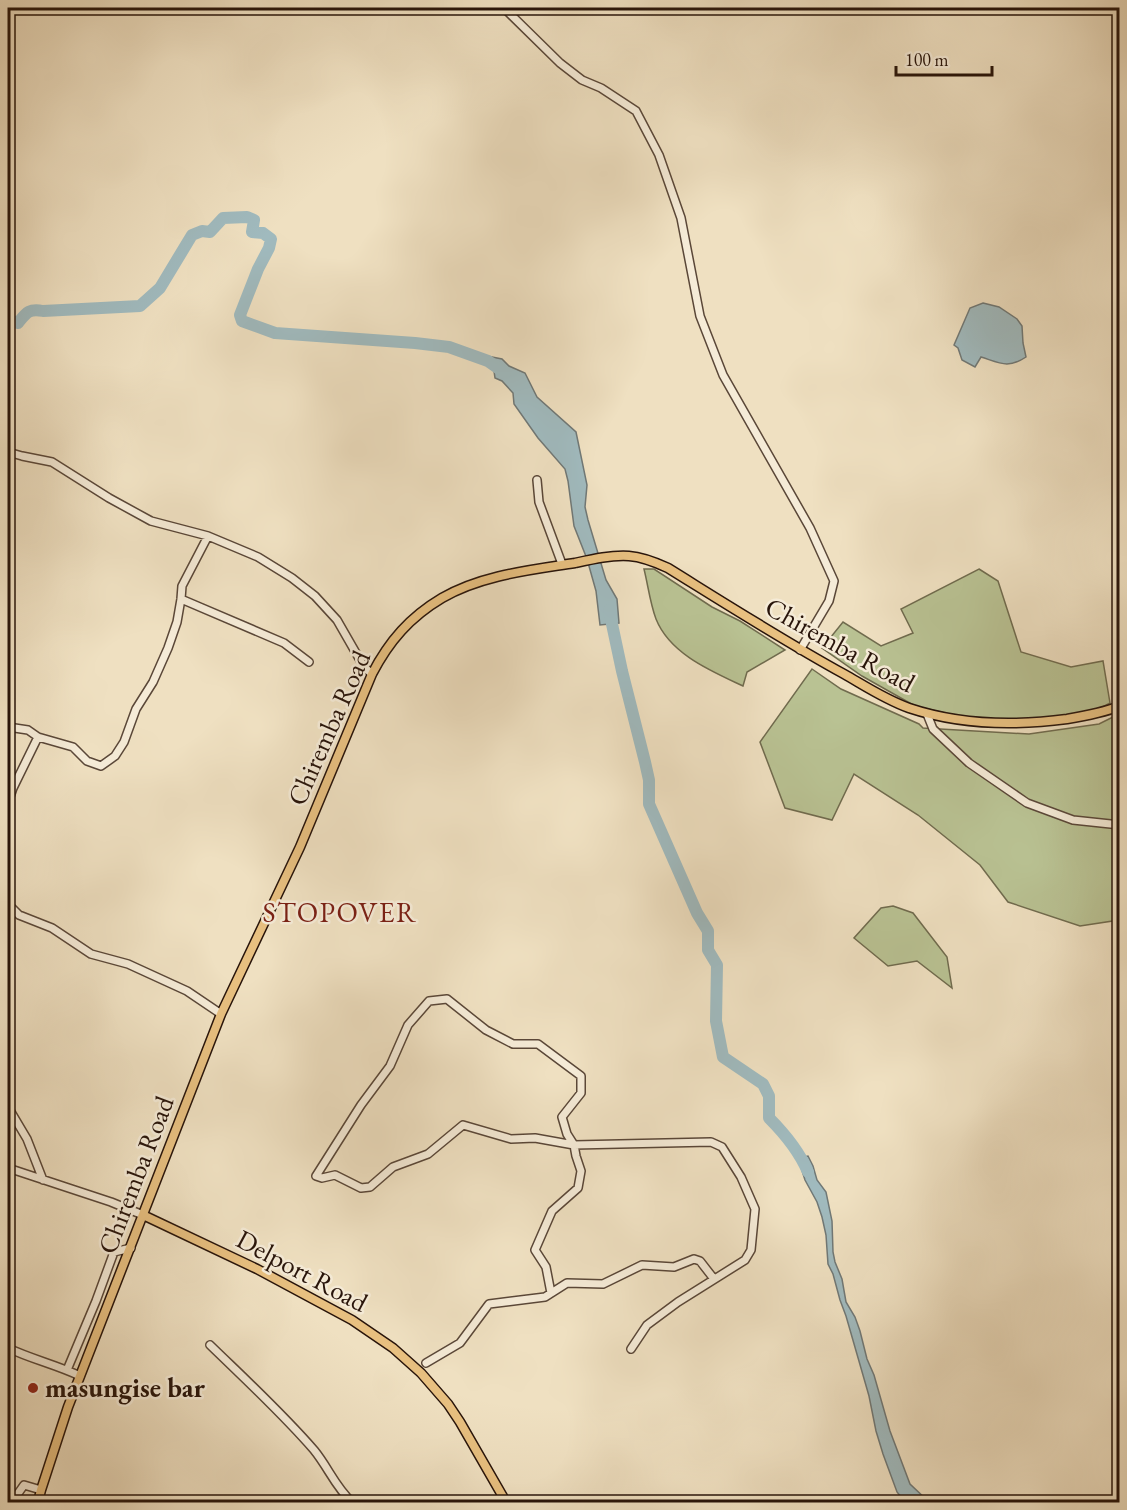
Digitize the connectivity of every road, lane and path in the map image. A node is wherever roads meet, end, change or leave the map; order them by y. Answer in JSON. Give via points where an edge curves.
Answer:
{"nodes":[{"id":1,"x":504,"y":8,"type":"edge"},
{"id":2,"x":8,"y":452,"type":"edge"},
{"id":3,"x":537,"y":480,"type":"dead end"},
{"id":4,"x":208,"y":536,"type":"junction"},
{"id":5,"x":562,"y":564,"type":"junction"},
{"id":6,"x":181,"y":599,"type":"junction"},
{"id":7,"x":800,"y":650,"type":"junction"},
{"id":8,"x":309,"y":662,"type":"dead end"},
{"id":9,"x":372,"y":674,"type":"junction"},
{"id":10,"x":1119,"y":706,"type":"edge"},
{"id":11,"x":927,"y":714,"type":"junction"},
{"id":12,"x":8,"y":727,"type":"edge"},
{"id":13,"x":38,"y":737,"type":"junction"},
{"id":14,"x":8,"y":803,"type":"edge"},
{"id":15,"x":1119,"y":825,"type":"edge"},
{"id":16,"x":8,"y":904,"type":"edge"},
{"id":17,"x":221,"y":1014,"type":"junction"},
{"id":18,"x":8,"y":1107,"type":"edge"},
{"id":19,"x":574,"y":1145,"type":"junction"},
{"id":20,"x":8,"y":1168,"type":"edge"},
{"id":21,"x":43,"y":1180,"type":"junction"},
{"id":22,"x":143,"y":1215,"type":"junction"},
{"id":23,"x":131,"y":1248,"type":"junction"},
{"id":24,"x":714,"y":1279,"type":"junction"},
{"id":25,"x":551,"y":1293,"type":"junction"},
{"id":26,"x":210,"y":1345,"type":"dead end"},
{"id":27,"x":8,"y":1348,"type":"edge"},
{"id":28,"x":630,"y":1349,"type":"dead end"},
{"id":29,"x":426,"y":1363,"type":"dead end"},
{"id":30,"x":67,"y":1370,"type":"junction"},
{"id":31,"x":80,"y":1376,"type":"junction"},
{"id":32,"x":41,"y":1490,"type":"junction"},
{"id":33,"x":8,"y":1497,"type":"edge"},
{"id":34,"x":38,"y":1503,"type":"edge"},
{"id":35,"x":352,"y":1503,"type":"edge"},
{"id":36,"x":506,"y":1503,"type":"edge"}],
"edges":[{"from":1,"to":7,"type":"street","via":[[582,80],[636,111],[659,155],[681,218],[700,316],[723,375],[810,528],[834,581],[829,602]]},
{"from":2,"to":4,"type":"street","via":[[52,462],[151,521]]},
{"from":3,"to":5,"type":"street","via":[[539,502]]},
{"from":4,"to":6,"type":"street","via":[[182,586]]},
{"from":4,"to":9,"type":"street","via":[[258,557],[315,596],[337,620]]},
{"from":5,"to":7,"type":"main road","name":"Chiremba Road","via":[[604,557],[647,559]]},
{"from":5,"to":9,"type":"main road","name":"Chiremba Road","via":[[490,579],[455,591],[398,633]]},
{"from":6,"to":8,"type":"street","via":[[284,643]]},
{"from":6,"to":13,"type":"street","via":[[168,648],[115,756],[101,766],[87,761],[73,747]]},
{"from":7,"to":11,"type":"main road","name":"Chiremba Road","via":[[883,697]]},
{"from":9,"to":17,"type":"main road","name":"Chiremba Road","via":[[300,847]]},
{"from":10,"to":11,"type":"main road","name":"Chiremba Road","via":[[1084,717],[1041,723],[978,722]]},
{"from":11,"to":15,"type":"street","via":[[933,729],[969,763],[1028,803],[1073,820]]},
{"from":12,"to":13,"type":"street","via":[[28,730]]},
{"from":13,"to":14,"type":"street"},
{"from":16,"to":17,"type":"street","via":[[19,915],[52,928],[91,954],[128,964],[177,986]]},
{"from":17,"to":22,"type":"main road","name":"Chiremba Road"},
{"from":18,"to":21,"type":"street","via":[[27,1139]]},
{"from":19,"to":19,"type":"street","via":[[535,1138],[511,1139],[463,1125],[428,1154],[393,1167],[370,1187],[361,1188],[335,1175],[316,1176],[390,1066],[408,1025],[429,1000],[447,999],[486,1030],[513,1044],[538,1044],[581,1076],[581,1093],[562,1117]]},
{"from":19,"to":24,"type":"street","via":[[711,1142],[722,1147],[755,1209],[752,1250],[745,1260]]},
{"from":19,"to":25,"type":"street","via":[[581,1171],[578,1188],[552,1211],[535,1250],[546,1267]]},
{"from":20,"to":21,"type":"street","name":"Delport Road"},
{"from":21,"to":22,"type":"street","name":"Delport Road"},
{"from":22,"to":23,"type":"main road","name":"Chiremba Road"},
{"from":22,"to":36,"type":"main road","name":"Delport Road","via":[[257,1269],[352,1320],[393,1348],[448,1404]]},
{"from":23,"to":30,"type":"street","via":[[114,1252]]},
{"from":23,"to":31,"type":"main road","name":"Chiremba Road"},
{"from":24,"to":25,"type":"street","via":[[694,1259],[674,1267],[642,1265],[603,1284],[567,1283]]},
{"from":24,"to":28,"type":"street","via":[[647,1325]]},
{"from":25,"to":29,"type":"street","via":[[489,1304],[460,1343]]},
{"from":26,"to":35,"type":"street","via":[[294,1428]]},
{"from":27,"to":30,"type":"street"},
{"from":30,"to":31,"type":"street"},
{"from":31,"to":32,"type":"main road","name":"Chiremba Road"},
{"from":32,"to":33,"type":"street","via":[[24,1485],[17,1495]]},
{"from":32,"to":34,"type":"main road","name":"Chiremba Road"}]}
